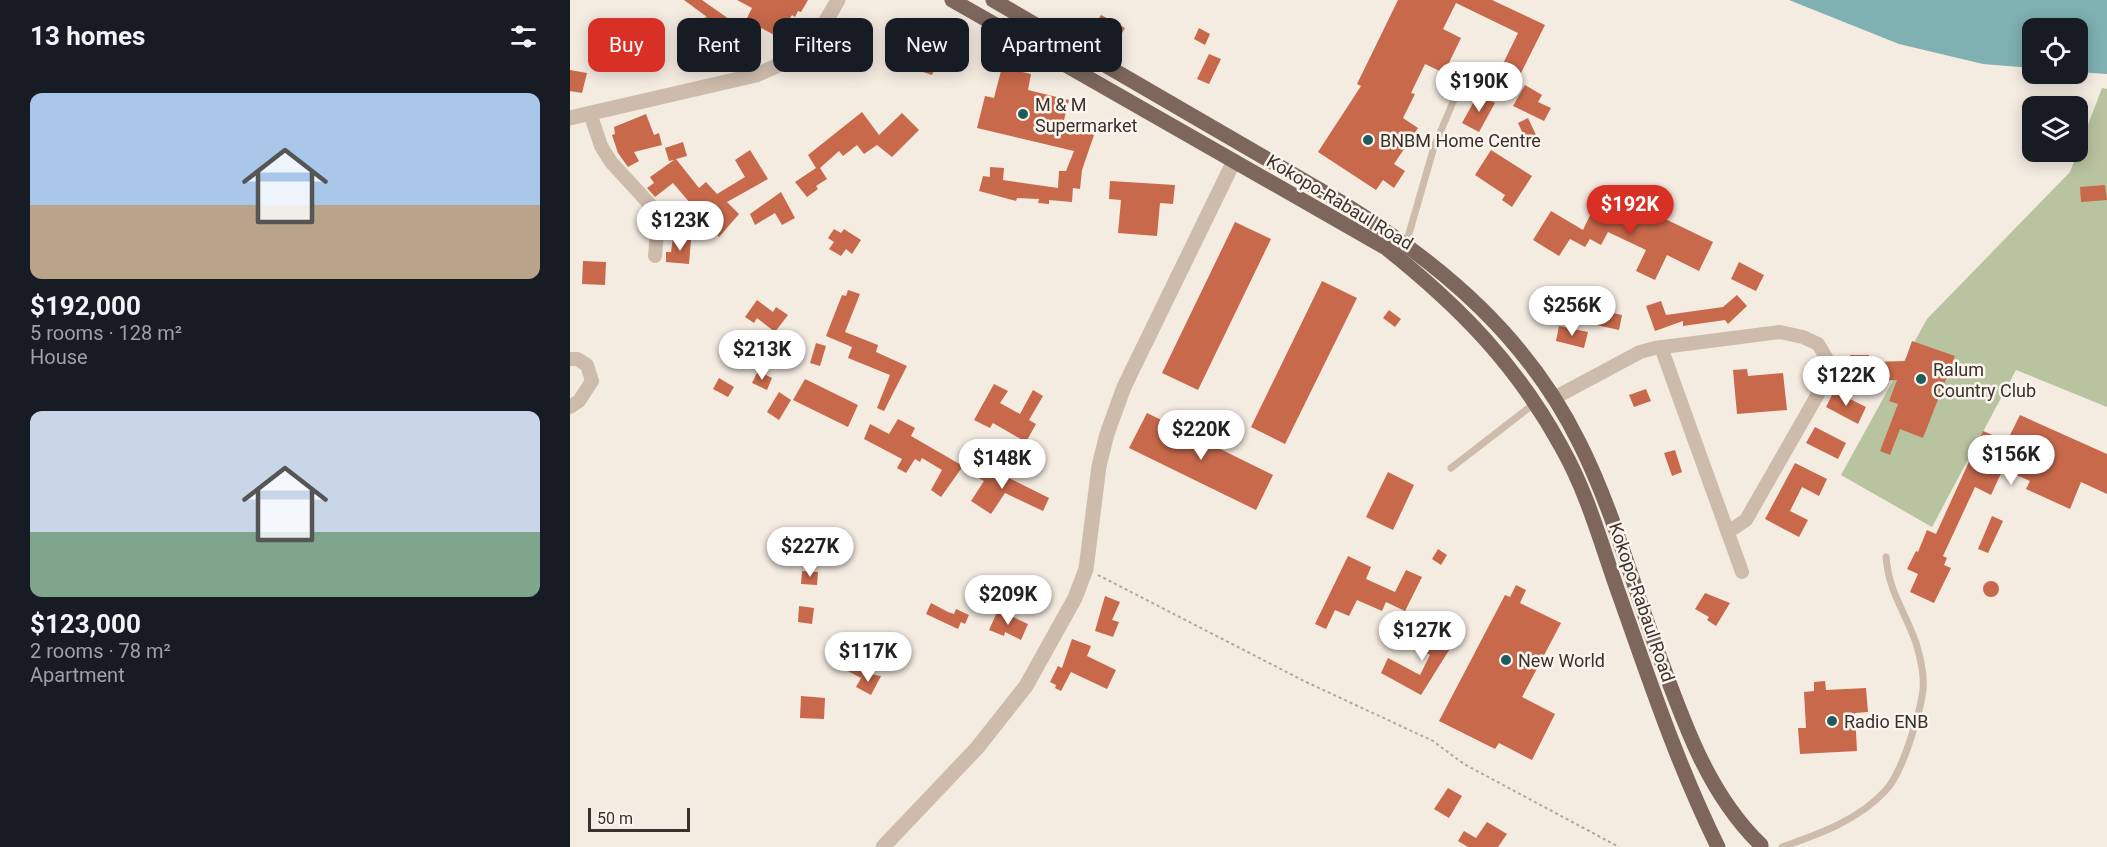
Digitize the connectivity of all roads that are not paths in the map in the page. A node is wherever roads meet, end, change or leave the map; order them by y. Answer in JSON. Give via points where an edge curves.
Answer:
{"nodes":[{"id":1,"x":838,"y":0,"type":"edge"},
{"id":2,"x":952,"y":0,"type":"edge"},
{"id":3,"x":993,"y":0,"type":"edge"},
{"id":4,"x":1464,"y":76,"type":"dead end"},
{"id":5,"x":590,"y":113,"type":"junction"},
{"id":6,"x":570,"y":118,"type":"edge"},
{"id":7,"x":1234,"y":161,"type":"junction"},
{"id":8,"x":1406,"y":244,"type":"junction"},
{"id":9,"x":655,"y":256,"type":"dead end"},
{"id":10,"x":1660,"y":347,"type":"junction"},
{"id":11,"x":570,"y":359,"type":"edge"},
{"id":12,"x":1554,"y":398,"type":"junction"},
{"id":13,"x":1535,"y":403,"type":"junction"},
{"id":14,"x":570,"y":407,"type":"edge"},
{"id":15,"x":1451,"y":468,"type":"dead end"},
{"id":16,"x":1728,"y":532,"type":"junction"},
{"id":17,"x":1886,"y":557,"type":"dead end"},
{"id":18,"x":1742,"y":572,"type":"dead end"},
{"id":19,"x":1742,"y":846,"type":"edge"},
{"id":20,"x":1762,"y":846,"type":"edge"},
{"id":21,"x":883,"y":847,"type":"edge"},
{"id":22,"x":1718,"y":847,"type":"edge"},
{"id":23,"x":1782,"y":847,"type":"edge"}],
"edges":[{"from":1,"to":5,"type":"street","via":[[805,51],[783,64],[756,75]]},
{"from":2,"to":7,"type":"main road","name":"Kokopo-Rabaul Road"},
{"from":3,"to":8,"type":"main road","name":"Kokopo-Rabaul Road","via":[[1346,205]]},
{"from":4,"to":8,"type":"lane","via":[[1434,147]]},
{"from":5,"to":6,"type":"street"},
{"from":5,"to":9,"type":"street","via":[[601,146],[655,210]]},
{"from":7,"to":13,"type":"main road","name":"Kokopo-Rabaul Road","via":[[1386,248],[1489,341]]},
{"from":7,"to":21,"type":"street","via":[[1118,404],[1099,466],[1086,569],[1075,598],[1026,686],[977,748]]},
{"from":8,"to":12,"type":"main road","name":"Kokopo-Rabaul Road","via":[[1476,301]]},
{"from":10,"to":12,"type":"street","via":[[1640,352]]},
{"from":10,"to":16,"type":"street"},
{"from":10,"to":16,"type":"street","via":[[1780,332],[1818,344],[1830,364],[1819,394],[1746,520]]},
{"from":11,"to":14,"type":"street","via":[[587,365],[592,381]]},
{"from":12,"to":20,"type":"main road","name":"Kokopo-Rabaul Road","via":[[1599,488],[1675,698],[1706,770],[1729,810]]},
{"from":13,"to":15,"type":"lane"},
{"from":13,"to":22,"type":"main road","name":"Kokopo-Rabaul Road","via":[[1582,492],[1657,705]]},
{"from":16,"to":18,"type":"street"},
{"from":17,"to":23,"type":"lane","via":[[1888,582],[1916,644],[1926,690],[1908,746],[1887,789],[1855,816]]},
{"from":19,"to":20,"type":"main road"}]}
